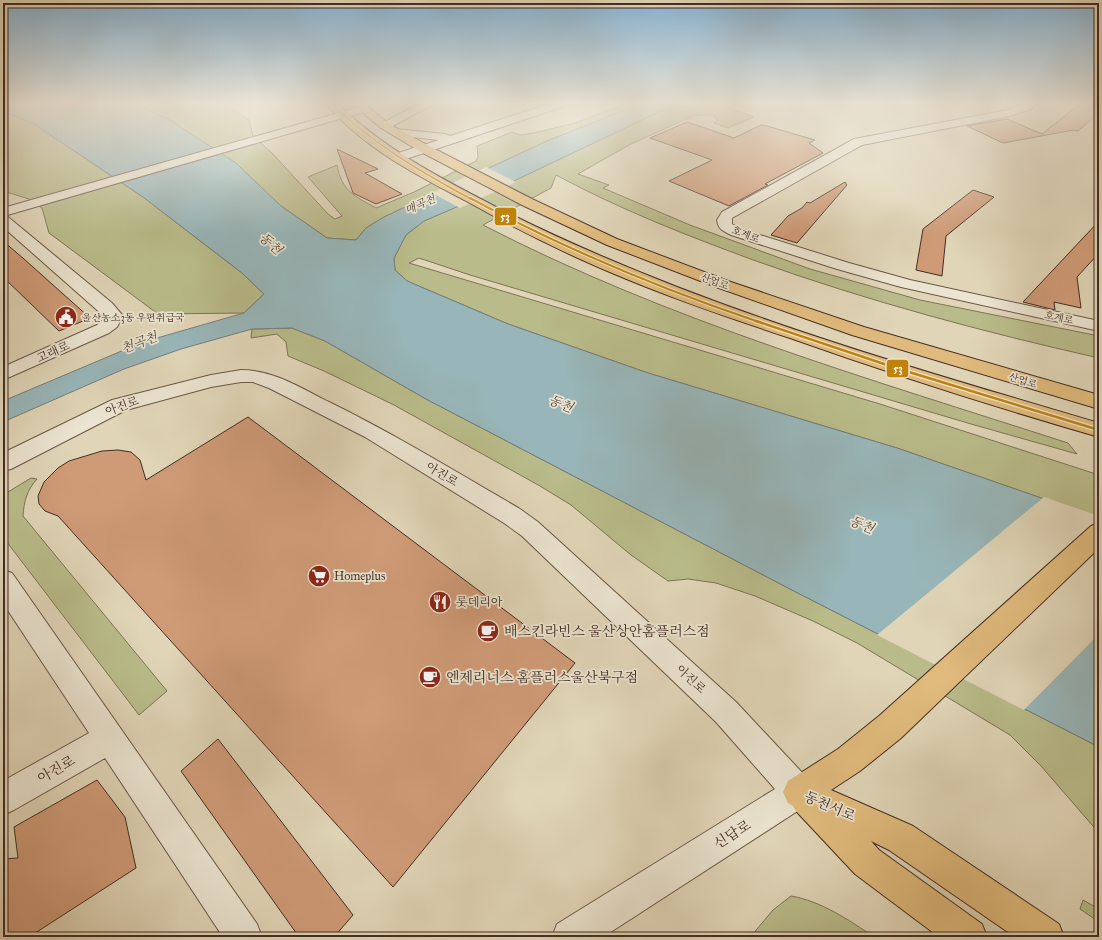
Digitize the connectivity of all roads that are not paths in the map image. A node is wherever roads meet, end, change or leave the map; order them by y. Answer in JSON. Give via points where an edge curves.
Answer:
{"nodes":[{"id":1,"x":232,"y":146,"type":"edge"},
{"id":2,"x":384,"y":146,"type":"edge"},
{"id":3,"x":420,"y":146,"type":"edge"},
{"id":4,"x":434,"y":146,"type":"edge"},
{"id":5,"x":851,"y":146,"type":"edge"},
{"id":6,"x":425,"y":149,"type":"junction"},
{"id":7,"x":399,"y":157,"type":"junction"},
{"id":8,"x":3,"y":212,"type":"edge"},
{"id":9,"x":3,"y":220,"type":"edge"},
{"id":10,"x":1099,"y":326,"type":"edge"},
{"id":11,"x":3,"y":374,"type":"edge"},
{"id":12,"x":1099,"y":402,"type":"edge"},
{"id":13,"x":1099,"y":430,"type":"edge"},
{"id":14,"x":3,"y":464,"type":"edge"},
{"id":15,"x":1099,"y":533,"type":"edge"},
{"id":16,"x":3,"y":581,"type":"edge"},
{"id":17,"x":110,"y":738,"type":"junction"},
{"id":18,"x":799,"y":792,"type":"junction"},
{"id":19,"x":3,"y":799,"type":"edge"},
{"id":20,"x":572,"y":936,"type":"edge"},
{"id":21,"x":244,"y":937,"type":"edge"},
{"id":22,"x":969,"y":937,"type":"edge"},
{"id":23,"x":1046,"y":937,"type":"edge"}],
"edges":[{"from":1,"to":8,"type":"street"},
{"from":2,"to":7,"type":"main road"},
{"from":3,"to":6,"type":"main road","name":"산업로"},
{"from":4,"to":6,"type":"street"},
{"from":5,"to":10,"type":"street","name":"호계로","via":[[727,215],[724,220],[726,226],[736,232],[907,284]]},
{"from":6,"to":7,"type":"street"},
{"from":6,"to":12,"type":"main road","name":"산업로","via":[[527,202],[612,242],[722,284],[858,331]]},
{"from":7,"to":13,"type":"main road","via":[[503,216],[588,257],[700,302],[845,352]]},
{"from":9,"to":11,"type":"street","name":"고래로","via":[[114,316],[111,323],[103,329]]},
{"from":14,"to":18,"type":"street","name":"아진로","via":[[107,411],[130,402],[227,377],[265,378],[400,448],[530,529],[726,712]]},
{"from":15,"to":18,"type":"main road","name":"신답로","via":[[890,727],[849,760]]},
{"from":16,"to":17,"type":"street"},
{"from":17,"to":19,"type":"street","name":"아진로"},
{"from":17,"to":21,"type":"street"},
{"from":18,"to":20,"type":"street","name":"신답로"},
{"from":18,"to":22,"type":"main road","name":"동천서로","via":[[866,862]]},
{"from":18,"to":23,"type":"main road","name":"동천서로","via":[[901,838]]}]}
